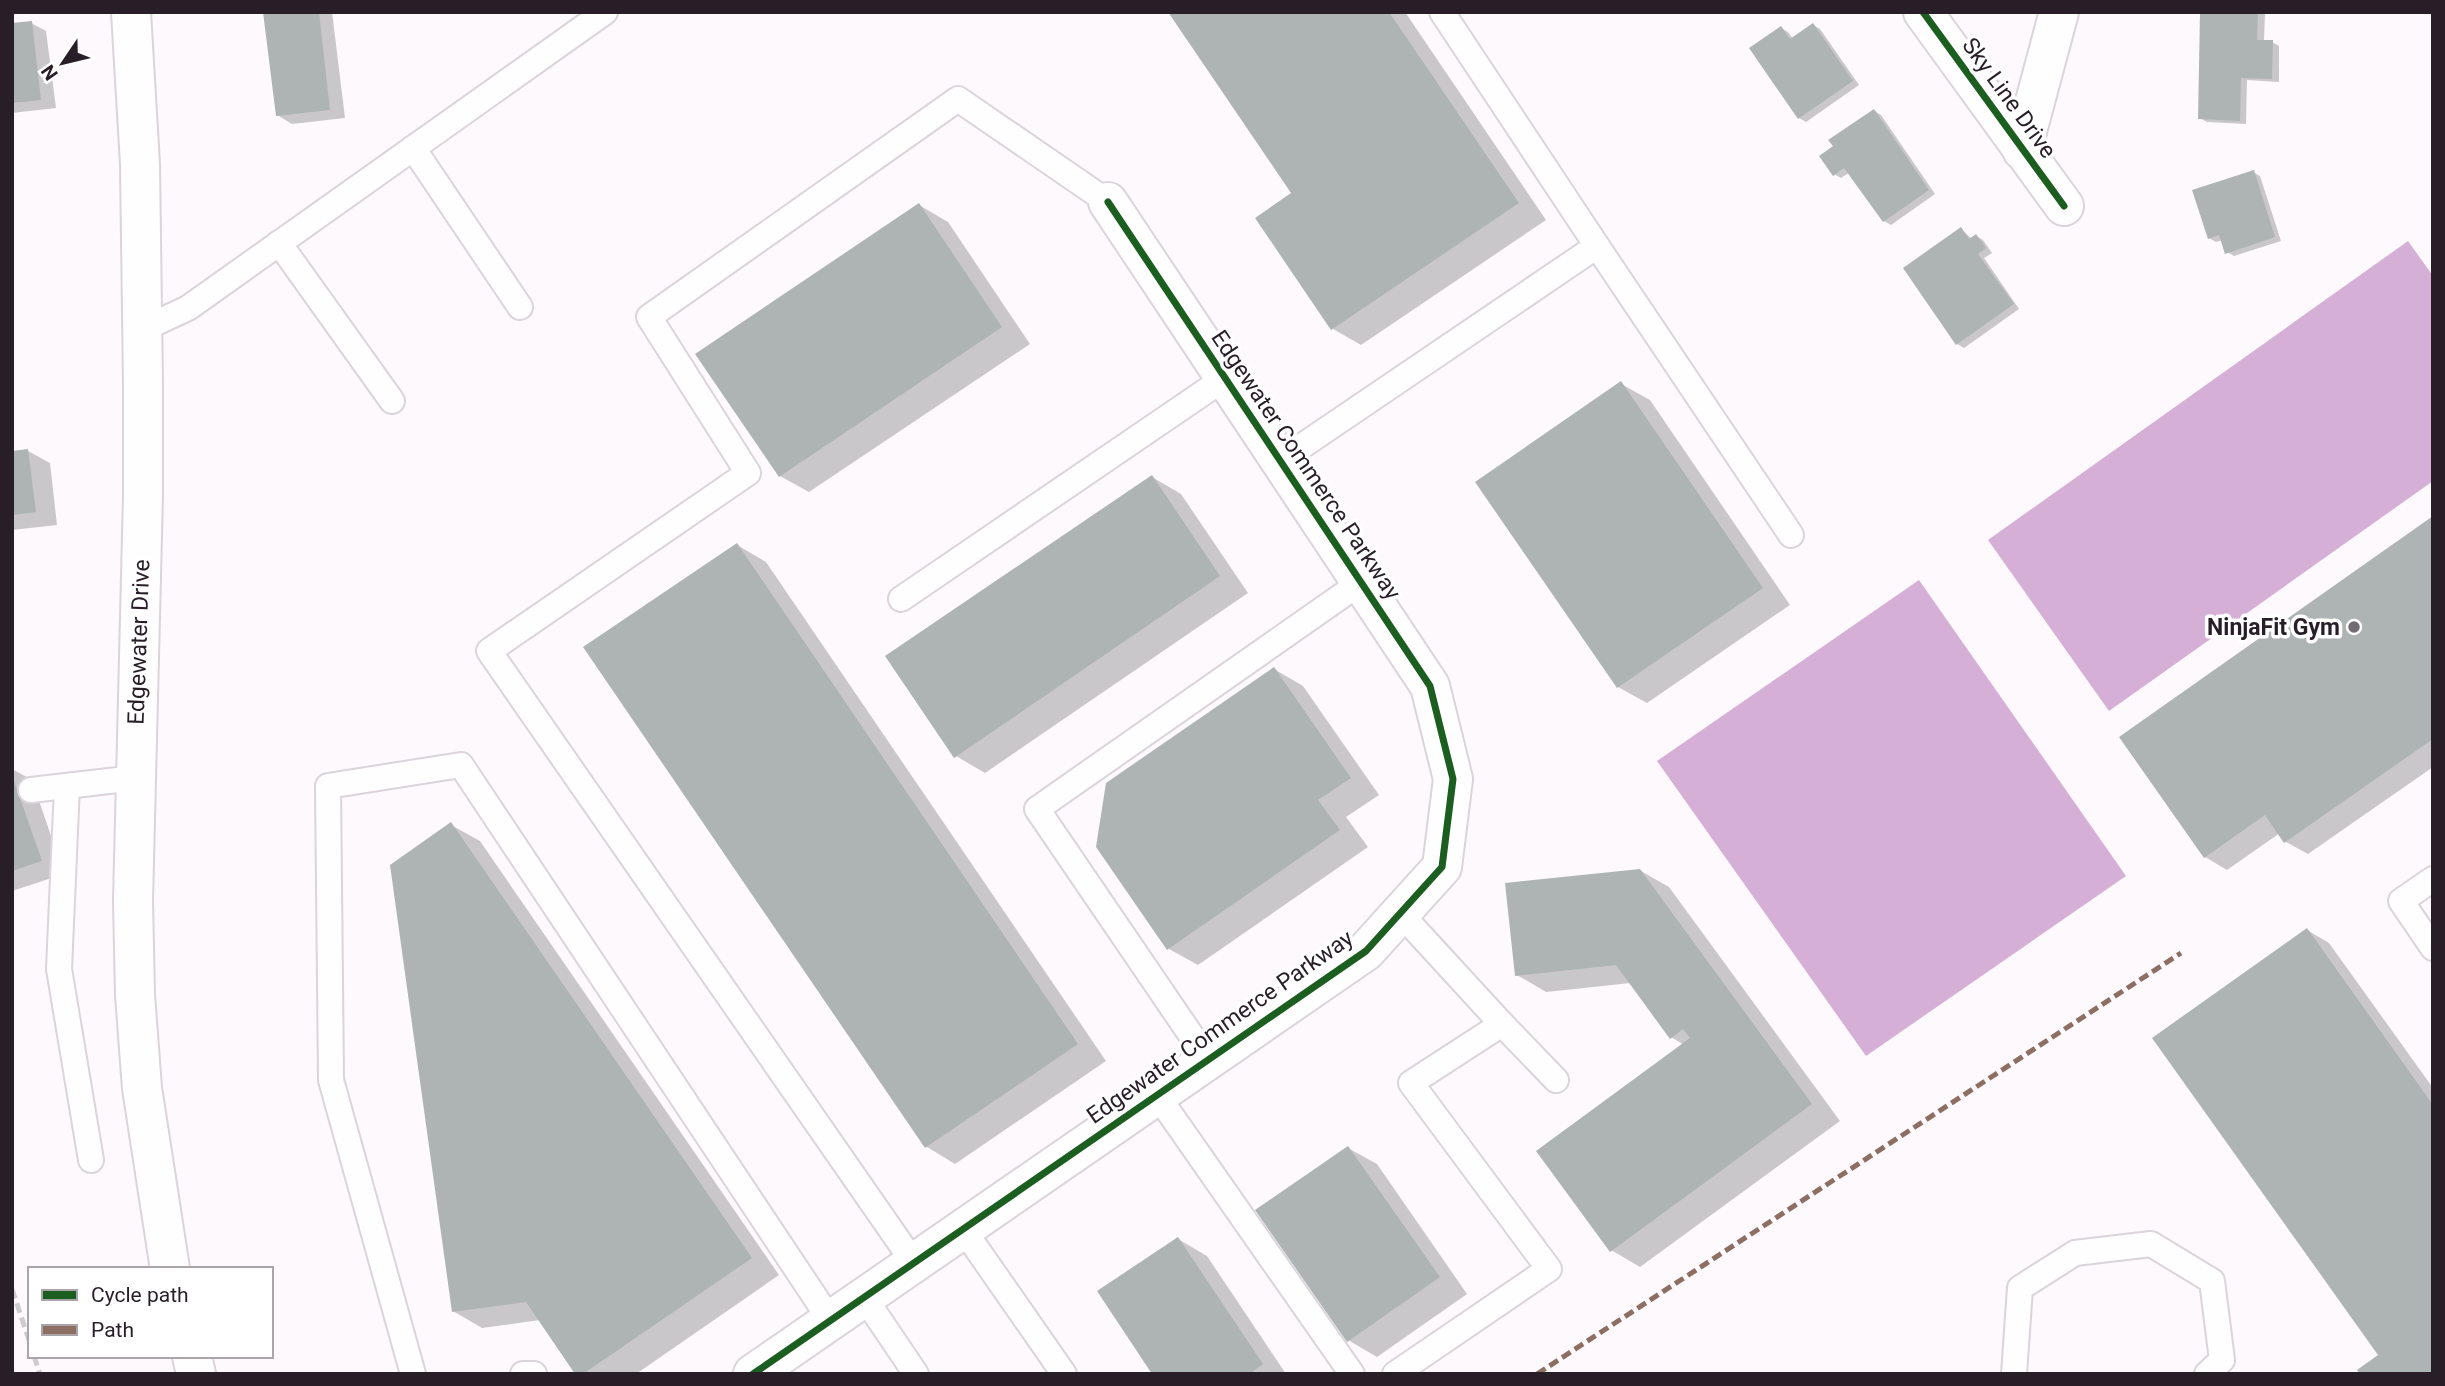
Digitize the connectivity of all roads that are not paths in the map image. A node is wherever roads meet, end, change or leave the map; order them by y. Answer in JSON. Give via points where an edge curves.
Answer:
{"nodes":[{"id":1,"x":131,"y":12,"type":"edge"},
{"id":2,"x":605,"y":12,"type":"edge"},
{"id":3,"x":1442,"y":12,"type":"edge"},
{"id":4,"x":1923,"y":12,"type":"edge"},
{"id":5,"x":2059,"y":12,"type":"edge"},
{"id":6,"x":412,"y":148,"type":"junction"},
{"id":7,"x":2022,"y":150,"type":"junction"},
{"id":8,"x":1108,"y":202,"type":"joint"},
{"id":9,"x":2064,"y":206,"type":"dead end"},
{"id":10,"x":279,"y":243,"type":"junction"},
{"id":11,"x":1597,"y":246,"type":"junction"},
{"id":12,"x":520,"y":307,"type":"dead end"},
{"id":13,"x":143,"y":329,"type":"junction"},
{"id":14,"x":1225,"y":378,"type":"junction"},
{"id":15,"x":392,"y":401,"type":"dead end"},
{"id":16,"x":1280,"y":461,"type":"junction"},
{"id":17,"x":1791,"y":535,"type":"dead end"},
{"id":18,"x":1360,"y":583,"type":"junction"},
{"id":19,"x":901,"y":598,"type":"dead end"},
{"id":20,"x":135,"y":778,"type":"junction"},
{"id":21,"x":68,"y":786,"type":"junction"},
{"id":22,"x":31,"y":790,"type":"dead end"},
{"id":23,"x":2433,"y":879,"type":"edge"},
{"id":24,"x":1400,"y":913,"type":"junction"},
{"id":25,"x":2433,"y":948,"type":"edge"},
{"id":26,"x":1502,"y":1024,"type":"junction"},
{"id":27,"x":1208,"y":1060,"type":"junction"},
{"id":28,"x":1556,"y":1080,"type":"dead end"},
{"id":29,"x":1157,"y":1095,"type":"junction"},
{"id":30,"x":91,"y":1160,"type":"dead end"},
{"id":31,"x":963,"y":1228,"type":"junction"},
{"id":32,"x":914,"y":1263,"type":"junction"},
{"id":33,"x":170,"y":1267,"type":"edge"},
{"id":34,"x":864,"y":1297,"type":"junction"},
{"id":35,"x":831,"y":1321,"type":"junction"},
{"id":36,"x":413,"y":1374,"type":"edge"},
{"id":37,"x":523,"y":1374,"type":"edge"},
{"id":38,"x":534,"y":1374,"type":"edge"},
{"id":39,"x":753,"y":1374,"type":"edge"},
{"id":40,"x":916,"y":1374,"type":"edge"},
{"id":41,"x":1064,"y":1374,"type":"edge"},
{"id":42,"x":1352,"y":1374,"type":"edge"},
{"id":43,"x":1395,"y":1374,"type":"edge"},
{"id":44,"x":2014,"y":1374,"type":"edge"},
{"id":45,"x":2207,"y":1374,"type":"edge"}],
"edges":[{"from":1,"to":13,"type":"street","name":"Edgewater Drive"},
{"from":2,"to":6,"type":"lane"},
{"from":3,"to":11,"type":"lane"},
{"from":4,"to":7,"type":"street","name":"Sky Line Drive"},
{"from":5,"to":7,"type":"street"},
{"from":6,"to":10,"type":"lane"},
{"from":6,"to":12,"type":"lane"},
{"from":7,"to":9,"type":"street","name":"Sky Line Drive"},
{"from":8,"to":14,"type":"street","name":"Edgewater Commerce Parkway"},
{"from":8,"to":32,"type":"lane","via":[[958,99],[649,317],[747,472],[489,651]]},
{"from":10,"to":13,"type":"lane","via":[[188,308]]},
{"from":10,"to":15,"type":"lane"},
{"from":11,"to":16,"type":"lane"},
{"from":11,"to":17,"type":"lane"},
{"from":13,"to":20,"type":"street","name":"Edgewater Drive"},
{"from":14,"to":16,"type":"street","name":"Edgewater Commerce Parkway"},
{"from":14,"to":19,"type":"lane"},
{"from":16,"to":18,"type":"street","name":"Edgewater Commerce Parkway"},
{"from":18,"to":24,"type":"street","name":"Edgewater Commerce Parkway","via":[[1430,687],[1453,779],[1442,867]]},
{"from":18,"to":27,"type":"lane","via":[[1037,809]]},
{"from":20,"to":21,"type":"lane"},
{"from":20,"to":33,"type":"street","name":"Edgewater Drive","via":[[135,995],[142,1088]]},
{"from":21,"to":22,"type":"lane"},
{"from":21,"to":30,"type":"lane","via":[[60,969]]},
{"from":23,"to":25,"type":"lane","via":[[2400,901]]},
{"from":24,"to":26,"type":"lane"},
{"from":24,"to":27,"type":"street","name":"Edgewater Commerce Parkway","via":[[1366,951]]},
{"from":26,"to":28,"type":"lane"},
{"from":26,"to":43,"type":"lane","via":[[1411,1083],[1549,1269]]},
{"from":27,"to":29,"type":"street","name":"Edgewater Commerce Parkway"},
{"from":29,"to":31,"type":"street","name":"Edgewater Commerce Parkway"},
{"from":29,"to":42,"type":"lane"},
{"from":31,"to":32,"type":"street","name":"Edgewater Commerce Parkway"},
{"from":31,"to":41,"type":"lane"},
{"from":32,"to":34,"type":"street","name":"Edgewater Commerce Parkway"},
{"from":34,"to":35,"type":"street","name":"Edgewater Commerce Parkway"},
{"from":34,"to":40,"type":"lane"},
{"from":35,"to":36,"type":"lane","via":[[461,765],[328,786],[331,1080]]},
{"from":35,"to":39,"type":"street","name":"Edgewater Commerce Parkway"},
{"from":37,"to":38,"type":"lane"},
{"from":44,"to":45,"type":"lane","via":[[2020,1288],[2076,1253],[2151,1244],[2212,1281],[2222,1360]]}]}
